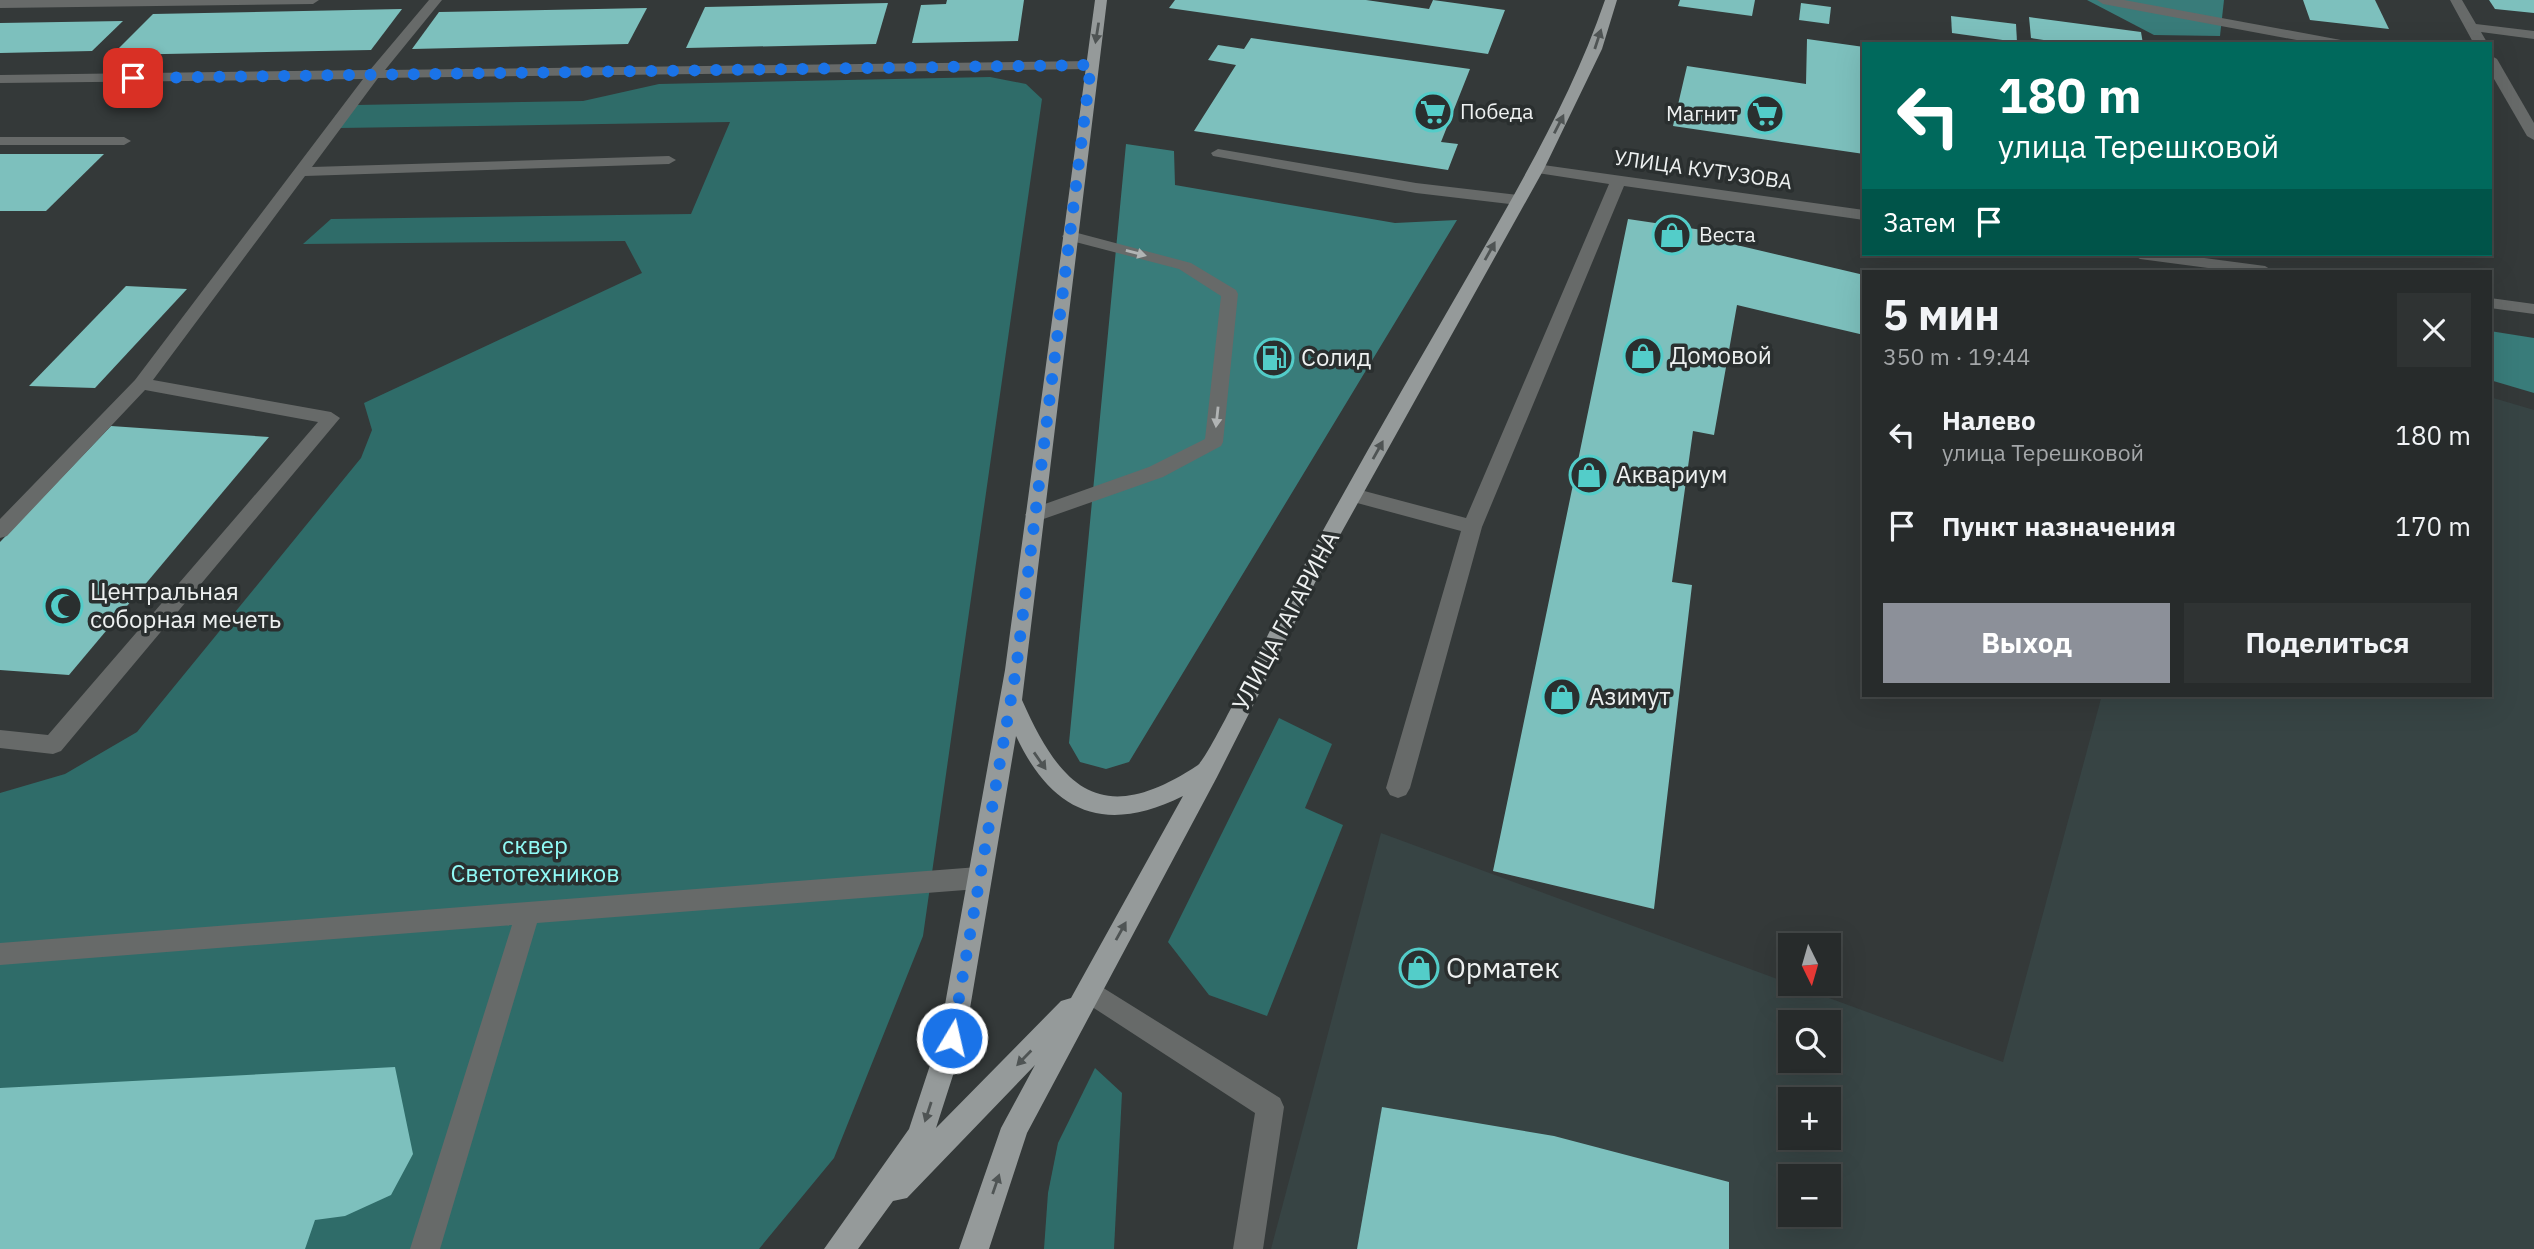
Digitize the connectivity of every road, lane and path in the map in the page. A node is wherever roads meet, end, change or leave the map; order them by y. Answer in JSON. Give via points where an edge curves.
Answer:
{"nodes":[{"id":1,"x":313,"y":0,"type":"edge"},
{"id":2,"x":436,"y":0,"type":"edge"},
{"id":3,"x":1101,"y":0,"type":"edge"},
{"id":4,"x":1611,"y":0,"type":"edge"},
{"id":5,"x":2103,"y":0,"type":"edge"},
{"id":6,"x":2456,"y":0,"type":"edge"},
{"id":7,"x":22,"y":2,"type":"edge"},
{"id":8,"x":0,"y":4,"type":"edge"},
{"id":9,"x":2472,"y":27,"type":"junction"},
{"id":10,"x":2534,"y":35,"type":"edge"},
{"id":11,"x":2330,"y":42,"type":"edge"},
{"id":12,"x":2480,"y":42,"type":"edge"},
{"id":13,"x":1091,"y":65,"type":"junction"},
{"id":14,"x":2492,"y":65,"type":"edge"},
{"id":15,"x":373,"y":75,"type":"junction"},
{"id":16,"x":0,"y":79,"type":"edge"},
{"id":17,"x":2534,"y":136,"type":"edge"},
{"id":18,"x":0,"y":141,"type":"edge"},
{"id":19,"x":124,"y":141,"type":"dead end"},
{"id":20,"x":1218,"y":153,"type":"dead end"},
{"id":21,"x":669,"y":160,"type":"dead end"},
{"id":22,"x":1536,"y":169,"type":"junction"},
{"id":23,"x":300,"y":172,"type":"junction"},
{"id":24,"x":1618,"y":181,"type":"junction"},
{"id":25,"x":1518,"y":200,"type":"junction"},
{"id":26,"x":1862,"y":215,"type":"edge"},
{"id":27,"x":1070,"y":236,"type":"junction"},
{"id":28,"x":2155,"y":256,"type":"edge"},
{"id":29,"x":2258,"y":270,"type":"edge"},
{"id":30,"x":2492,"y":303,"type":"edge"},
{"id":31,"x":2534,"y":309,"type":"edge"},
{"id":32,"x":141,"y":384,"type":"junction"},
{"id":33,"x":1353,"y":495,"type":"junction"},
{"id":34,"x":1035,"y":515,"type":"junction"},
{"id":35,"x":1472,"y":527,"type":"junction"},
{"id":36,"x":0,"y":531,"type":"edge"},
{"id":37,"x":1011,"y":700,"type":"junction"},
{"id":38,"x":0,"y":739,"type":"edge"},
{"id":39,"x":1209,"y":771,"type":"junction"},
{"id":40,"x":1398,"y":788,"type":"dead end"},
{"id":41,"x":978,"y":878,"type":"junction"},
{"id":42,"x":528,"y":912,"type":"junction"},
{"id":43,"x":0,"y":954,"type":"edge"},
{"id":44,"x":1088,"y":991,"type":"junction"},
{"id":45,"x":860,"y":1225,"type":"junction"},
{"id":46,"x":425,"y":1249,"type":"edge"},
{"id":47,"x":839,"y":1249,"type":"edge"},
{"id":48,"x":974,"y":1249,"type":"edge"},
{"id":49,"x":1248,"y":1249,"type":"edge"}],
"edges":[{"from":1,"to":7,"type":"street"},
{"from":2,"to":15,"type":"street"},
{"from":3,"to":13,"type":"main road","one_way":true},
{"from":22,"to":4,"type":"main road","name":"УЛИЦА ГАГАРИНА","one_way":true,"via":[[1595,49]]},
{"from":5,"to":11,"type":"street"},
{"from":6,"to":9,"type":"street"},
{"from":7,"to":8,"type":"street"},
{"from":9,"to":10,"type":"street"},
{"from":9,"to":12,"type":"street"},
{"from":13,"to":15,"type":"street"},
{"from":13,"to":27,"type":"main road"},
{"from":14,"to":17,"type":"street"},
{"from":15,"to":16,"type":"street"},
{"from":15,"to":23,"type":"street"},
{"from":18,"to":19,"type":"street"},
{"from":20,"to":25,"type":"street","via":[[1416,188]]},
{"from":21,"to":23,"type":"street"},
{"from":22,"to":24,"type":"street","name":"УЛИЦА КУТУЗОВА"},
{"from":22,"to":25,"type":"main road","name":"УЛИЦА ГАГАРИНА"},
{"from":23,"to":32,"type":"street"},
{"from":24,"to":26,"type":"street","name":"УЛИЦА КУТУЗОВА"},
{"from":24,"to":35,"type":"street"},
{"from":33,"to":25,"type":"main road","name":"УЛИЦА ГАГАРИНА","one_way":true},
{"from":27,"to":34,"type":"main road"},
{"from":27,"to":34,"type":"street","one_way":true,"via":[[1185,266],[1230,294],[1214,442],[1156,472]]},
{"from":28,"to":29,"type":"street"},
{"from":30,"to":31,"type":"street"},
{"from":32,"to":36,"type":"street"},
{"from":32,"to":38,"type":"street","via":[[331,418],[53,745]]},
{"from":33,"to":35,"type":"street"},
{"from":33,"to":39,"type":"main road","name":"УЛИЦА ГАГАРИНА"},
{"from":34,"to":37,"type":"main road"},
{"from":35,"to":40,"type":"street"},
{"from":37,"to":39,"type":"main road","one_way":true,"via":[[1032,750],[1058,787],[1098,807],[1150,799]]},
{"from":37,"to":41,"type":"main road"},
{"from":44,"to":39,"type":"main road","name":"УЛИЦА ГАГАРИНА","one_way":true},
{"from":41,"to":42,"type":"street"},
{"from":41,"to":45,"type":"main road","one_way":true,"via":[[952,1038],[920,1136]]},
{"from":42,"to":43,"type":"street"},
{"from":42,"to":46,"type":"street"},
{"from":44,"to":45,"type":"main road","one_way":true},
{"from":48,"to":44,"type":"main road","name":"УЛИЦА ГАГАРИНА","one_way":true,"via":[[1015,1128]]},
{"from":44,"to":49,"type":"street","via":[[1269,1107]]},
{"from":45,"to":47,"type":"main road"}]}
